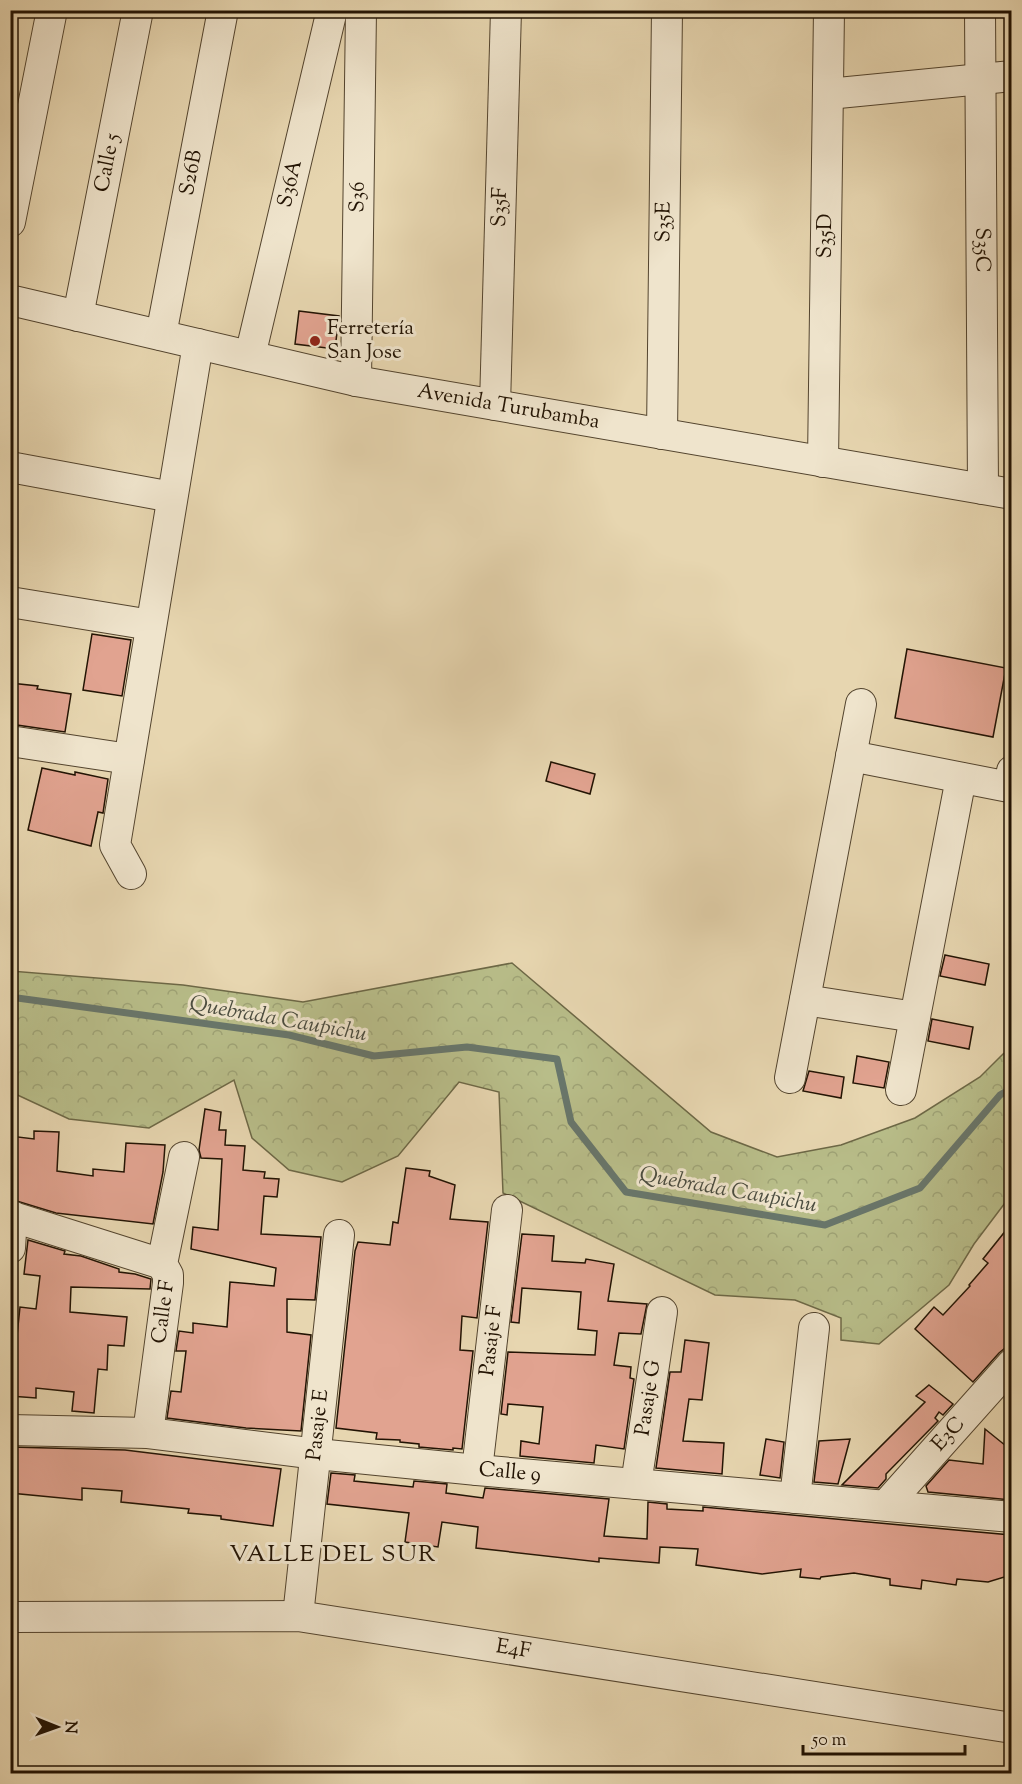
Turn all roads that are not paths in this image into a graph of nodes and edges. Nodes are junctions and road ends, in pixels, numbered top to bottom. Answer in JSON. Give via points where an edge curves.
{"nodes":[{"id":1,"x":52,"y":10,"type":"edge"},
{"id":2,"x":138,"y":10,"type":"edge"},
{"id":3,"x":223,"y":10,"type":"edge"},
{"id":4,"x":332,"y":10,"type":"edge"},
{"id":5,"x":361,"y":10,"type":"edge"},
{"id":6,"x":506,"y":10,"type":"edge"},
{"id":7,"x":667,"y":10,"type":"edge"},
{"id":8,"x":829,"y":10,"type":"edge"},
{"id":9,"x":980,"y":10,"type":"edge"},
{"id":10,"x":1011,"y":76,"type":"edge"},
{"id":11,"x":980,"y":79,"type":"junction"},
{"id":12,"x":828,"y":94,"type":"junction"},
{"id":13,"x":10,"y":222,"type":"edge"},
{"id":14,"x":10,"y":300,"type":"edge"},
{"id":15,"x":78,"y":316,"type":"junction"},
{"id":16,"x":161,"y":335,"type":"junction"},
{"id":17,"x":198,"y":344,"type":"junction"},
{"id":18,"x":250,"y":356,"type":"junction"},
{"id":19,"x":356,"y":381,"type":"junction"},
{"id":20,"x":495,"y":405,"type":"junction"},
{"id":21,"x":662,"y":434,"type":"junction"},
{"id":22,"x":823,"y":462,"type":"junction"},
{"id":23,"x":10,"y":467,"type":"edge"},
{"id":24,"x":983,"y":489,"type":"junction"},
{"id":25,"x":1011,"y":494,"type":"edge"},
{"id":26,"x":172,"y":497,"type":"junction"},
{"id":27,"x":10,"y":602,"type":"edge"},
{"id":28,"x":151,"y":625,"type":"junction"},
{"id":29,"x":861,"y":704,"type":"dead end"},
{"id":30,"x":10,"y":741,"type":"edge"},
{"id":31,"x":851,"y":756,"type":"junction"},
{"id":32,"x":129,"y":759,"type":"junction"},
{"id":33,"x":1011,"y":771,"type":"edge"},
{"id":34,"x":961,"y":778,"type":"junction"},
{"id":35,"x":131,"y":874,"type":"dead end"},
{"id":36,"x":805,"y":1000,"type":"junction"},
{"id":37,"x":915,"y":1017,"type":"junction"},
{"id":38,"x":790,"y":1078,"type":"dead end"},
{"id":39,"x":901,"y":1090,"type":"dead end"},
{"id":40,"x":184,"y":1157,"type":"dead end"},
{"id":41,"x":507,"y":1210,"type":"dead end"},
{"id":42,"x":11,"y":1216,"type":"edge"},
{"id":43,"x":339,"y":1235,"type":"dead end"},
{"id":44,"x":10,"y":1248,"type":"edge"},
{"id":45,"x":162,"y":1264,"type":"junction"},
{"id":46,"x":662,"y":1312,"type":"dead end"},
{"id":47,"x":814,"y":1328,"type":"dead end"},
{"id":48,"x":1011,"y":1364,"type":"edge"},
{"id":49,"x":10,"y":1430,"type":"edge"},
{"id":50,"x":147,"y":1433,"type":"junction"},
{"id":51,"x":317,"y":1454,"type":"junction"},
{"id":52,"x":477,"y":1470,"type":"junction"},
{"id":53,"x":636,"y":1484,"type":"junction"},
{"id":54,"x":795,"y":1498,"type":"junction"},
{"id":55,"x":887,"y":1504,"type":"junction"},
{"id":56,"x":1011,"y":1517,"type":"edge"},
{"id":57,"x":298,"y":1616,"type":"junction"},
{"id":58,"x":10,"y":1617,"type":"edge"},
{"id":59,"x":1011,"y":1728,"type":"edge"}],
"edges":[{"from":1,"to":13,"type":"street"},
{"from":2,"to":15,"type":"street","name":"Calle 5"},
{"from":3,"to":16,"type":"street","name":"S26B"},
{"from":4,"to":18,"type":"street","name":"S36A"},
{"from":5,"to":19,"type":"street","name":"S36"},
{"from":6,"to":20,"type":"street","name":"S35F"},
{"from":7,"to":21,"type":"street","name":"S35E"},
{"from":8,"to":12,"type":"street","name":"S35D"},
{"from":9,"to":11,"type":"street","name":"S35C"},
{"from":10,"to":11,"type":"street"},
{"from":11,"to":12,"type":"street"},
{"from":11,"to":24,"type":"street","name":"S35C"},
{"from":12,"to":22,"type":"street","name":"S35D"},
{"from":14,"to":15,"type":"street","name":"Avenida Turubamba"},
{"from":15,"to":16,"type":"street","name":"Avenida Turubamba"},
{"from":16,"to":17,"type":"street","name":"Avenida Turubamba"},
{"from":17,"to":18,"type":"street","name":"Avenida Turubamba"},
{"from":17,"to":26,"type":"street"},
{"from":18,"to":19,"type":"street","name":"Avenida Turubamba"},
{"from":19,"to":20,"type":"street","name":"Avenida Turubamba"},
{"from":20,"to":21,"type":"street","name":"Avenida Turubamba"},
{"from":21,"to":22,"type":"street","name":"Avenida Turubamba"},
{"from":22,"to":24,"type":"street","name":"Avenida Turubamba"},
{"from":23,"to":26,"type":"street"},
{"from":24,"to":25,"type":"street","name":"Avenida Turubamba"},
{"from":26,"to":28,"type":"street"},
{"from":27,"to":28,"type":"street"},
{"from":28,"to":32,"type":"street"},
{"from":29,"to":31,"type":"street"},
{"from":30,"to":32,"type":"street"},
{"from":31,"to":34,"type":"street"},
{"from":31,"to":36,"type":"street"},
{"from":32,"to":35,"type":"street","via":[[115,845]]},
{"from":33,"to":34,"type":"street","via":[[1009,787]]},
{"from":34,"to":37,"type":"street"},
{"from":36,"to":37,"type":"street"},
{"from":36,"to":38,"type":"street"},
{"from":37,"to":39,"type":"street"},
{"from":40,"to":45,"type":"street","name":"Calle F"},
{"from":41,"to":52,"type":"street","name":"Pasaje F"},
{"from":42,"to":44,"type":"street"},
{"from":42,"to":45,"type":"street"},
{"from":43,"to":51,"type":"street","name":"Pasaje E"},
{"from":45,"to":50,"type":"street","name":"Calle F","via":[[168,1283]]},
{"from":46,"to":53,"type":"street","name":"Pasaje G"},
{"from":47,"to":54,"type":"street"},
{"from":48,"to":55,"type":"street","name":"E3C"},
{"from":49,"to":50,"type":"street","name":"Calle 9"},
{"from":50,"to":51,"type":"street","name":"Calle 9"},
{"from":51,"to":52,"type":"street","name":"Calle 9"},
{"from":51,"to":57,"type":"street","name":"Pasaje E"},
{"from":52,"to":53,"type":"street","name":"Calle 9"},
{"from":53,"to":54,"type":"street","name":"Calle 9"},
{"from":54,"to":55,"type":"street","name":"Calle 9"},
{"from":55,"to":56,"type":"street","name":"Calle 9"},
{"from":57,"to":58,"type":"street","name":"E4F"},
{"from":57,"to":59,"type":"street","name":"E4F"}]}
